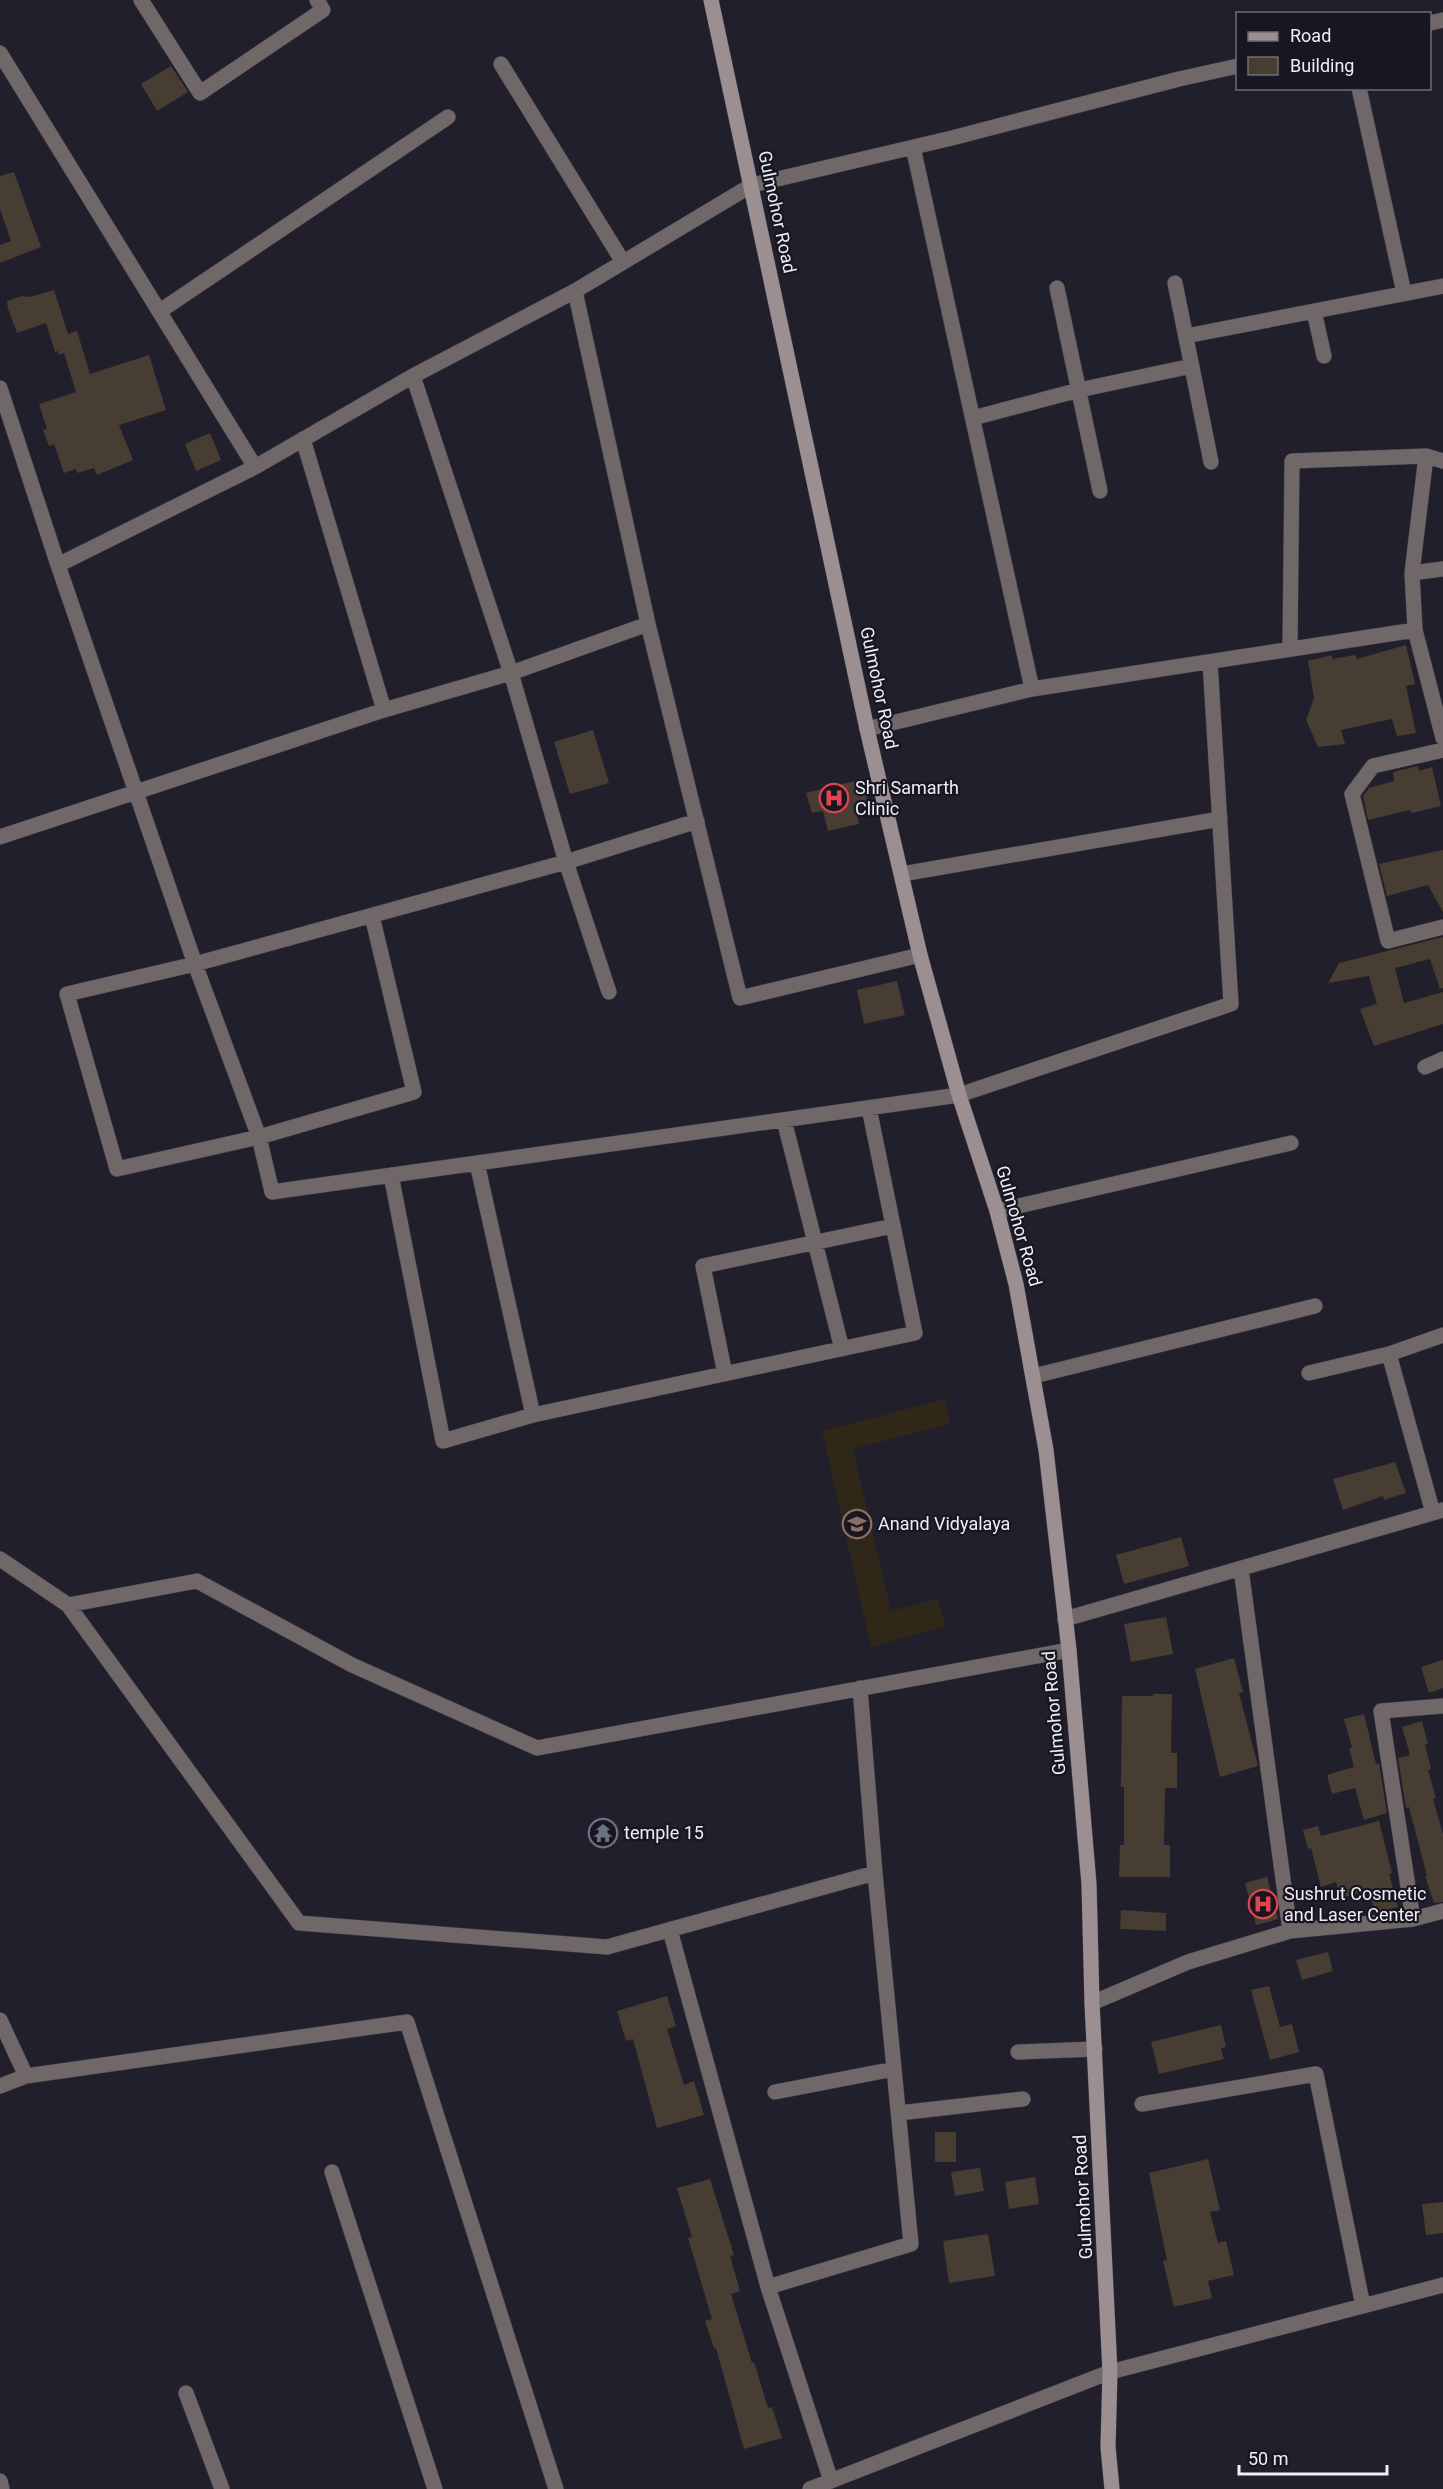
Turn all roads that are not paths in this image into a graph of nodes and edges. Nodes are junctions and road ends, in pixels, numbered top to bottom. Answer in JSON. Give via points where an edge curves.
{"nodes":[{"id":1,"x":141,"y":0,"type":"edge"},
{"id":2,"x":317,"y":0,"type":"edge"},
{"id":3,"x":711,"y":0,"type":"edge"},
{"id":4,"x":0,"y":53,"type":"edge"},
{"id":5,"x":501,"y":64,"type":"dead end"},
{"id":6,"x":1236,"y":66,"type":"edge"},
{"id":7,"x":1359,"y":90,"type":"edge"},
{"id":8,"x":448,"y":117,"type":"dead end"},
{"id":9,"x":913,"y":147,"type":"junction"},
{"id":10,"x":752,"y":185,"type":"junction"},
{"id":11,"x":623,"y":262,"type":"junction"},
{"id":12,"x":1175,"y":283,"type":"dead end"},
{"id":13,"x":1443,"y":286,"type":"edge"},
{"id":14,"x":1057,"y":288,"type":"dead end"},
{"id":15,"x":574,"y":291,"type":"junction"},
{"id":16,"x":1404,"y":293,"type":"junction"},
{"id":17,"x":160,"y":311,"type":"junction"},
{"id":18,"x":1314,"y":311,"type":"junction"},
{"id":19,"x":1186,"y":336,"type":"junction"},
{"id":20,"x":1324,"y":356,"type":"dead end"},
{"id":21,"x":1192,"y":366,"type":"junction"},
{"id":22,"x":413,"y":376,"type":"junction"},
{"id":23,"x":0,"y":388,"type":"edge"},
{"id":24,"x":1079,"y":390,"type":"junction"},
{"id":25,"x":973,"y":418,"type":"junction"},
{"id":26,"x":303,"y":439,"type":"junction"},
{"id":27,"x":1426,"y":456,"type":"junction"},
{"id":28,"x":1443,"y":461,"type":"edge"},
{"id":29,"x":1211,"y":462,"type":"dead end"},
{"id":30,"x":255,"y":466,"type":"junction"},
{"id":31,"x":1101,"y":491,"type":"dead end"},
{"id":32,"x":58,"y":565,"type":"junction"},
{"id":33,"x":1443,"y":569,"type":"edge"},
{"id":34,"x":1412,"y":573,"type":"junction"},
{"id":35,"x":648,"y":624,"type":"junction"},
{"id":36,"x":1415,"y":630,"type":"junction"},
{"id":37,"x":1290,"y":649,"type":"junction"},
{"id":38,"x":1210,"y":662,"type":"junction"},
{"id":39,"x":511,"y":673,"type":"junction"},
{"id":40,"x":1436,"y":684,"type":"edge"},
{"id":41,"x":1032,"y":689,"type":"junction"},
{"id":42,"x":384,"y":710,"type":"junction"},
{"id":43,"x":867,"y":729,"type":"junction"},
{"id":44,"x":1443,"y":738,"type":"edge"},
{"id":45,"x":1443,"y":750,"type":"edge"},
{"id":46,"x":138,"y":793,"type":"junction"},
{"id":47,"x":1220,"y":819,"type":"junction"},
{"id":48,"x":697,"y":821,"type":"junction"},
{"id":49,"x":0,"y":837,"type":"edge"},
{"id":50,"x":566,"y":862,"type":"junction"},
{"id":51,"x":902,"y":874,"type":"junction"},
{"id":52,"x":372,"y":916,"type":"junction"},
{"id":53,"x":1443,"y":927,"type":"edge"},
{"id":54,"x":920,"y":955,"type":"junction"},
{"id":55,"x":195,"y":964,"type":"junction"},
{"id":56,"x":609,"y":992,"type":"dead end"},
{"id":57,"x":1443,"y":1059,"type":"edge"},
{"id":58,"x":1425,"y":1067,"type":"dead end"},
{"id":59,"x":959,"y":1095,"type":"junction"},
{"id":60,"x":869,"y":1108,"type":"junction"},
{"id":61,"x":784,"y":1120,"type":"junction"},
{"id":62,"x":259,"y":1137,"type":"junction"},
{"id":63,"x":1291,"y":1143,"type":"dead end"},
{"id":64,"x":477,"y":1163,"type":"junction"},
{"id":65,"x":391,"y":1175,"type":"junction"},
{"id":66,"x":997,"y":1211,"type":"junction"},
{"id":67,"x":893,"y":1226,"type":"junction"},
{"id":68,"x":815,"y":1243,"type":"junction"},
{"id":69,"x":1315,"y":1305,"type":"dead end"},
{"id":70,"x":1443,"y":1335,"type":"edge"},
{"id":71,"x":842,"y":1349,"type":"junction"},
{"id":72,"x":1389,"y":1354,"type":"junction"},
{"id":73,"x":1309,"y":1373,"type":"dead end"},
{"id":74,"x":725,"y":1374,"type":"junction"},
{"id":75,"x":1034,"y":1376,"type":"junction"},
{"id":76,"x":533,"y":1415,"type":"junction"},
{"id":77,"x":1438,"y":1512,"type":"edge"},
{"id":78,"x":0,"y":1559,"type":"edge"},
{"id":79,"x":1241,"y":1569,"type":"junction"},
{"id":80,"x":68,"y":1605,"type":"junction"},
{"id":81,"x":1065,"y":1619,"type":"junction"},
{"id":82,"x":1069,"y":1650,"type":"junction"},
{"id":83,"x":860,"y":1688,"type":"junction"},
{"id":84,"x":1443,"y":1706,"type":"edge"},
{"id":85,"x":875,"y":1873,"type":"junction"},
{"id":86,"x":1443,"y":1911,"type":"edge"},
{"id":87,"x":1413,"y":1919,"type":"junction"},
{"id":88,"x":670,"y":1930,"type":"junction"},
{"id":89,"x":1290,"y":1931,"type":"junction"},
{"id":90,"x":1092,"y":2003,"type":"junction"},
{"id":91,"x":0,"y":2020,"type":"edge"},
{"id":92,"x":1095,"y":2049,"type":"junction"},
{"id":93,"x":1018,"y":2052,"type":"dead end"},
{"id":94,"x":894,"y":2069,"type":"junction"},
{"id":95,"x":27,"y":2076,"type":"junction"},
{"id":96,"x":0,"y":2086,"type":"edge"},
{"id":97,"x":775,"y":2092,"type":"dead end"},
{"id":98,"x":1023,"y":2099,"type":"dead end"},
{"id":99,"x":1142,"y":2104,"type":"dead end"},
{"id":100,"x":899,"y":2113,"type":"junction"},
{"id":101,"x":332,"y":2172,"type":"dead end"},
{"id":102,"x":1443,"y":2285,"type":"edge"},
{"id":103,"x":768,"y":2287,"type":"junction"},
{"id":104,"x":1363,"y":2306,"type":"junction"},
{"id":105,"x":1110,"y":2372,"type":"junction"},
{"id":106,"x":186,"y":2393,"type":"dead end"},
{"id":107,"x":0,"y":2481,"type":"edge"},
{"id":108,"x":831,"y":2481,"type":"junction"},
{"id":109,"x":2,"y":2489,"type":"edge"},
{"id":110,"x":222,"y":2489,"type":"edge"},
{"id":111,"x":435,"y":2489,"type":"edge"},
{"id":112,"x":556,"y":2489,"type":"edge"},
{"id":113,"x":810,"y":2489,"type":"edge"},
{"id":114,"x":1112,"y":2489,"type":"edge"}],
"edges":[{"from":1,"to":2,"type":"street","via":[[200,93],[323,10]]},
{"from":3,"to":10,"type":"street","name":"Gulmohor Road"},
{"from":4,"to":17,"type":"street"},
{"from":5,"to":11,"type":"street"},
{"from":6,"to":9,"type":"street"},
{"from":7,"to":16,"type":"street"},
{"from":8,"to":17,"type":"street"},
{"from":9,"to":10,"type":"street"},
{"from":9,"to":25,"type":"street"},
{"from":10,"to":11,"type":"street"},
{"from":10,"to":43,"type":"street","name":"Gulmohor Road"},
{"from":11,"to":15,"type":"street"},
{"from":12,"to":19,"type":"street"},
{"from":13,"to":16,"type":"street"},
{"from":14,"to":24,"type":"street"},
{"from":15,"to":22,"type":"street"},
{"from":15,"to":35,"type":"street"},
{"from":16,"to":18,"type":"street"},
{"from":17,"to":30,"type":"street"},
{"from":18,"to":19,"type":"street"},
{"from":18,"to":20,"type":"street"},
{"from":19,"to":21,"type":"street"},
{"from":21,"to":24,"type":"street"},
{"from":21,"to":29,"type":"street"},
{"from":22,"to":26,"type":"street"},
{"from":22,"to":39,"type":"street"},
{"from":23,"to":32,"type":"street"},
{"from":24,"to":25,"type":"street"},
{"from":24,"to":31,"type":"street"},
{"from":25,"to":41,"type":"street"},
{"from":26,"to":30,"type":"street"},
{"from":26,"to":42,"type":"street"},
{"from":27,"to":28,"type":"street"},
{"from":27,"to":34,"type":"street"},
{"from":27,"to":37,"type":"street","via":[[1292,461]]},
{"from":30,"to":32,"type":"street"},
{"from":32,"to":46,"type":"street"},
{"from":33,"to":34,"type":"street"},
{"from":34,"to":36,"type":"street"},
{"from":35,"to":39,"type":"street"},
{"from":35,"to":48,"type":"street"},
{"from":36,"to":37,"type":"street"},
{"from":36,"to":40,"type":"street"},
{"from":37,"to":38,"type":"street"},
{"from":38,"to":41,"type":"street"},
{"from":38,"to":47,"type":"street"},
{"from":39,"to":42,"type":"street"},
{"from":39,"to":50,"type":"street"},
{"from":40,"to":44,"type":"street"},
{"from":41,"to":43,"type":"street"},
{"from":42,"to":46,"type":"street"},
{"from":43,"to":51,"type":"street","name":"Gulmohor Road"},
{"from":45,"to":53,"type":"street","via":[[1373,766],[1352,794],[1388,941]]},
{"from":46,"to":49,"type":"street"},
{"from":46,"to":55,"type":"street"},
{"from":47,"to":51,"type":"street"},
{"from":47,"to":59,"type":"street","via":[[1231,1004]]},
{"from":48,"to":50,"type":"street"},
{"from":48,"to":54,"type":"street","via":[[740,998]]},
{"from":50,"to":52,"type":"street"},
{"from":50,"to":56,"type":"street"},
{"from":51,"to":54,"type":"street","name":"Gulmohor Road"},
{"from":52,"to":55,"type":"street"},
{"from":52,"to":62,"type":"street","via":[[414,1092]]},
{"from":54,"to":59,"type":"street","name":"Gulmohor Road"},
{"from":55,"to":62,"type":"street"},
{"from":55,"to":62,"type":"street","via":[[67,994],[117,1169]]},
{"from":57,"to":58,"type":"street"},
{"from":59,"to":60,"type":"street"},
{"from":59,"to":66,"type":"street","name":"Gulmohor Road"},
{"from":60,"to":61,"type":"street"},
{"from":60,"to":67,"type":"street"},
{"from":61,"to":64,"type":"street"},
{"from":61,"to":68,"type":"street"},
{"from":62,"to":65,"type":"street","via":[[272,1192]]},
{"from":63,"to":66,"type":"street"},
{"from":64,"to":65,"type":"street"},
{"from":64,"to":76,"type":"street"},
{"from":65,"to":76,"type":"street","via":[[443,1441]]},
{"from":66,"to":75,"type":"street","name":"Gulmohor Road"},
{"from":67,"to":68,"type":"street"},
{"from":67,"to":71,"type":"street","via":[[915,1333]]},
{"from":68,"to":71,"type":"street"},
{"from":68,"to":74,"type":"street","via":[[703,1266]]},
{"from":69,"to":75,"type":"street"},
{"from":70,"to":72,"type":"street"},
{"from":71,"to":74,"type":"street"},
{"from":72,"to":73,"type":"street"},
{"from":72,"to":77,"type":"street"},
{"from":74,"to":76,"type":"street"},
{"from":75,"to":81,"type":"street","name":"Gulmohor Road"},
{"from":77,"to":79,"type":"street"},
{"from":78,"to":80,"type":"street"},
{"from":79,"to":81,"type":"street"},
{"from":79,"to":89,"type":"street"},
{"from":80,"to":83,"type":"street","via":[[197,1581],[352,1665],[537,1748]]},
{"from":80,"to":88,"type":"street","via":[[299,1923],[607,1947]]},
{"from":81,"to":82,"type":"street","name":"Gulmohor Road"},
{"from":82,"to":83,"type":"street"},
{"from":82,"to":90,"type":"street","name":"Gulmohor Road","via":[[1089,1884]]},
{"from":83,"to":85,"type":"street"},
{"from":84,"to":87,"type":"street","via":[[1382,1711]]},
{"from":85,"to":88,"type":"street"},
{"from":85,"to":94,"type":"street"},
{"from":86,"to":87,"type":"street"},
{"from":87,"to":89,"type":"street"},
{"from":88,"to":103,"type":"street"},
{"from":89,"to":90,"type":"street","via":[[1188,1962]]},
{"from":90,"to":92,"type":"street","name":"Gulmohor Road"},
{"from":91,"to":95,"type":"street"},
{"from":92,"to":93,"type":"street"},
{"from":92,"to":105,"type":"street","name":"Gulmohor Road"},
{"from":94,"to":97,"type":"street"},
{"from":94,"to":100,"type":"street"},
{"from":95,"to":96,"type":"street"},
{"from":95,"to":112,"type":"street","via":[[407,2022]]},
{"from":98,"to":100,"type":"street"},
{"from":99,"to":104,"type":"street","via":[[1316,2074]]},
{"from":100,"to":103,"type":"street","via":[[911,2244]]},
{"from":101,"to":111,"type":"street"},
{"from":102,"to":104,"type":"street"},
{"from":103,"to":108,"type":"street"},
{"from":104,"to":105,"type":"street"},
{"from":105,"to":108,"type":"street"},
{"from":105,"to":114,"type":"street","name":"Gulmohor Road","via":[[1108,2447]]},
{"from":106,"to":110,"type":"street"},
{"from":107,"to":109,"type":"street"},
{"from":108,"to":113,"type":"street"}]}
